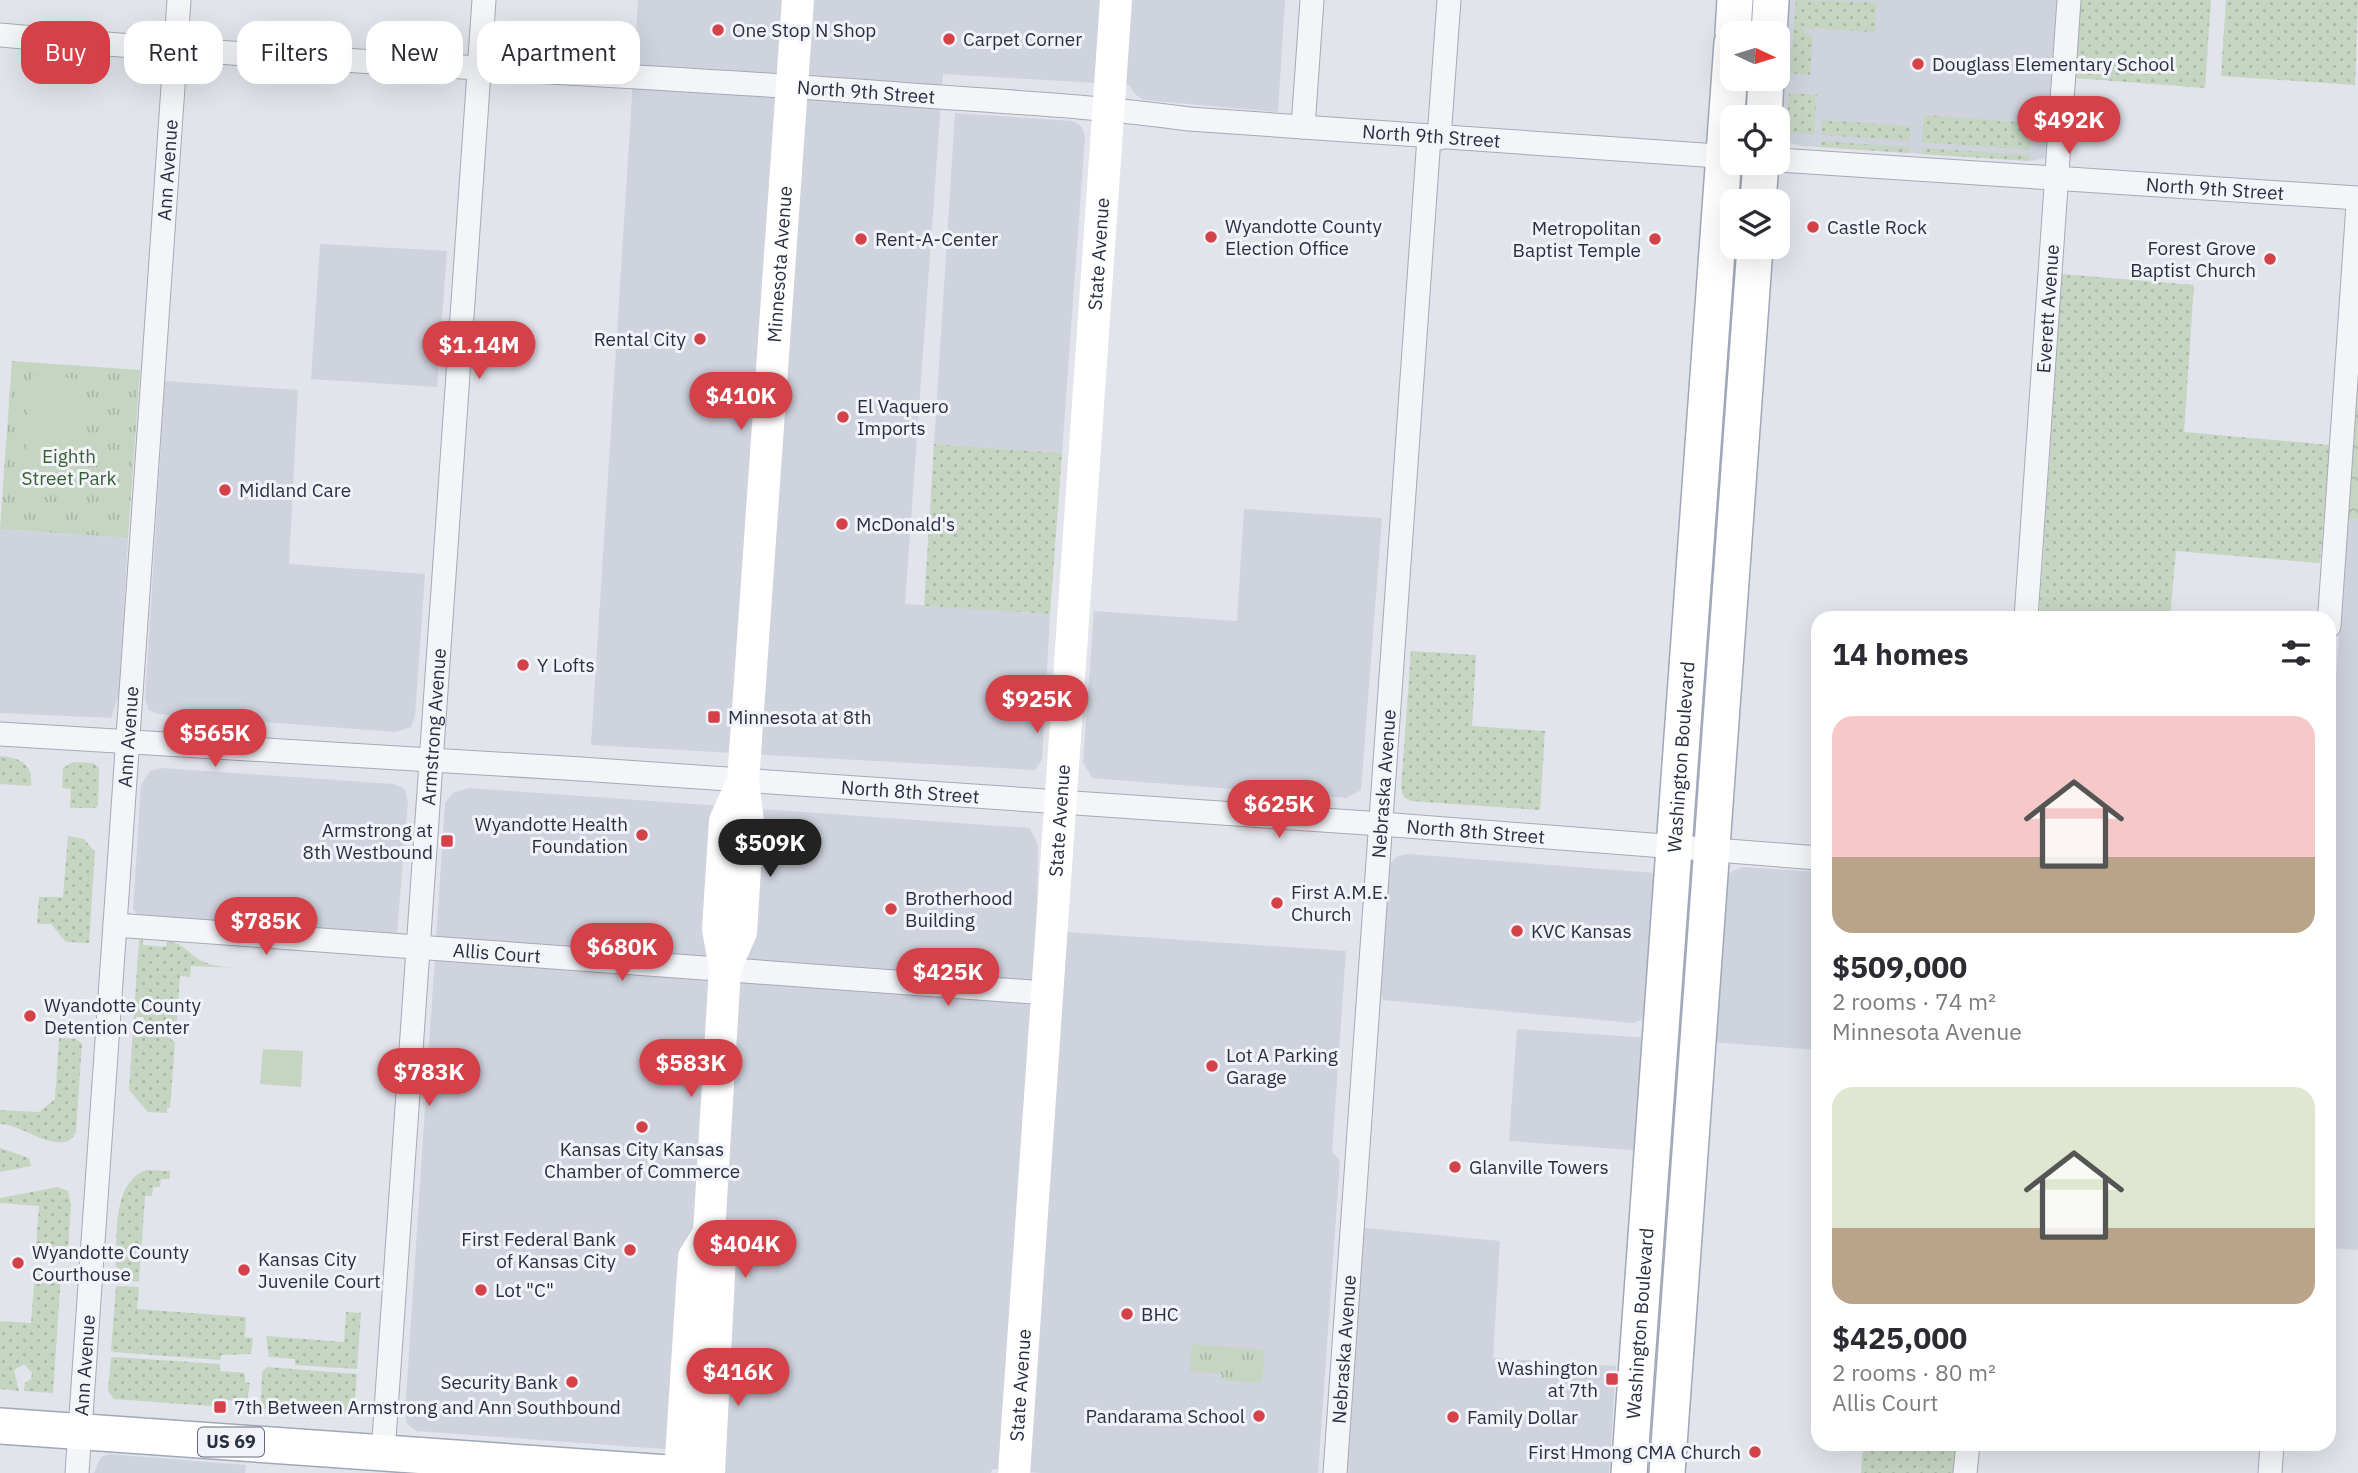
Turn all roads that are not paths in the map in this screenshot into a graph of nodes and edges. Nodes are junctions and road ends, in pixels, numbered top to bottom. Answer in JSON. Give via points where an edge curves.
{"nodes":[{"id":1,"x":179,"y":0,"type":"edge"},
{"id":2,"x":484,"y":0,"type":"edge"},
{"id":3,"x":798,"y":0,"type":"edge"},
{"id":4,"x":1116,"y":0,"type":"edge"},
{"id":5,"x":1312,"y":0,"type":"edge"},
{"id":6,"x":1449,"y":0,"type":"edge"},
{"id":7,"x":1735,"y":0,"type":"edge"},
{"id":8,"x":1771,"y":0,"type":"edge"},
{"id":9,"x":2069,"y":0,"type":"edge"},
{"id":10,"x":177,"y":21,"type":"edge"},
{"id":11,"x":482,"y":21,"type":"edge"},
{"id":12,"x":1734,"y":21,"type":"edge"},
{"id":13,"x":1770,"y":21,"type":"edge"},
{"id":14,"x":0,"y":35,"type":"edge"},
{"id":15,"x":124,"y":46,"type":"edge"},
{"id":16,"x":223,"y":53,"type":"edge"},
{"id":17,"x":477,"y":68,"type":"edge"},
{"id":18,"x":640,"y":77,"type":"edge"},
{"id":19,"x":173,"y":84,"type":"edge"},
{"id":20,"x":478,"y":84,"type":"edge"},
{"id":21,"x":792,"y":86,"type":"junction"},
{"id":22,"x":1108,"y":107,"type":"junction"},
{"id":23,"x":1303,"y":127,"type":"junction"},
{"id":24,"x":1434,"y":137,"type":"junction"},
{"id":25,"x":1720,"y":156,"type":"edge"},
{"id":26,"x":1790,"y":161,"type":"edge"},
{"id":27,"x":1728,"y":175,"type":"edge"},
{"id":28,"x":2057,"y":177,"type":"junction"},
{"id":29,"x":2358,"y":198,"type":"edge"},
{"id":30,"x":2358,"y":205,"type":"edge"},
{"id":31,"x":1754,"y":259,"type":"edge"},
{"id":32,"x":2026,"y":611,"type":"edge"},
{"id":33,"x":2330,"y":611,"type":"edge"},
{"id":34,"x":0,"y":734,"type":"edge"},
{"id":35,"x":128,"y":741,"type":"junction"},
{"id":36,"x":432,"y":761,"type":"junction"},
{"id":37,"x":743,"y":781,"type":"junction"},
{"id":38,"x":1059,"y":804,"type":"junction"},
{"id":39,"x":1381,"y":824,"type":"junction"},
{"id":40,"x":1675,"y":849,"type":"junction"},
{"id":41,"x":1710,"y":852,"type":"junction"},
{"id":42,"x":1811,"y":858,"type":"edge"},
{"id":43,"x":116,"y":925,"type":"junction"},
{"id":44,"x":418,"y":945,"type":"junction"},
{"id":45,"x":726,"y":968,"type":"junction"},
{"id":46,"x":1046,"y":993,"type":"junction"},
{"id":47,"x":709,"y":1233,"type":"junction"},
{"id":48,"x":0,"y":1426,"type":"edge"},
{"id":49,"x":80,"y":1432,"type":"junction"},
{"id":50,"x":1967,"y":1451,"type":"edge"},
{"id":51,"x":2272,"y":1451,"type":"edge"},
{"id":52,"x":383,"y":1453,"type":"junction"},
{"id":53,"x":77,"y":1473,"type":"edge"},
{"id":54,"x":668,"y":1473,"type":"edge"},
{"id":55,"x":680,"y":1473,"type":"edge"},
{"id":56,"x":709,"y":1473,"type":"edge"},
{"id":57,"x":1014,"y":1473,"type":"edge"},
{"id":58,"x":1335,"y":1473,"type":"edge"},
{"id":59,"x":1629,"y":1473,"type":"edge"},
{"id":60,"x":1667,"y":1473,"type":"edge"},
{"id":61,"x":1965,"y":1473,"type":"edge"},
{"id":62,"x":2270,"y":1473,"type":"edge"}],
"edges":[{"from":1,"to":10,"type":"street","name":"Ann Avenue"},
{"from":2,"to":11,"type":"street","name":"Armstrong Avenue"},
{"from":3,"to":21,"type":"main road","name":"Minnesota Avenue"},
{"from":4,"to":22,"type":"main road","name":"State Avenue"},
{"from":5,"to":23,"type":"street"},
{"from":6,"to":24,"type":"street","name":"Nebraska Avenue"},
{"from":7,"to":12,"type":"main road"},
{"from":8,"to":13,"type":"main road"},
{"from":9,"to":28,"type":"street","name":"Everett Avenue"},
{"from":14,"to":15,"type":"street","name":"North 9th Street"},
{"from":16,"to":17,"type":"street","name":"North 9th Street"},
{"from":18,"to":21,"type":"street","name":"North 9th Street"},
{"from":19,"to":35,"type":"street","name":"Ann Avenue"},
{"from":20,"to":36,"type":"street","name":"Armstrong Avenue"},
{"from":21,"to":22,"type":"street","name":"North 9th Street"},
{"from":21,"to":37,"type":"main road","name":"Minnesota Avenue"},
{"from":22,"to":23,"type":"street","name":"North 9th Street","via":[[1189,119]]},
{"from":22,"to":38,"type":"main road","name":"State Avenue"},
{"from":23,"to":24,"type":"street","name":"North 9th Street"},
{"from":24,"to":25,"type":"street","name":"North 9th Street"},
{"from":24,"to":39,"type":"street","name":"Nebraska Avenue"},
{"from":26,"to":28,"type":"street","name":"North 9th Street"},
{"from":27,"to":40,"type":"main road","name":"Washington Boulevard"},
{"from":28,"to":29,"type":"street","name":"North 9th Street"},
{"from":28,"to":32,"type":"street","name":"Everett Avenue"},
{"from":30,"to":33,"type":"street"},
{"from":31,"to":41,"type":"main road","name":"Washington Boulevard"},
{"from":34,"to":35,"type":"street","name":"North 8th Street"},
{"from":35,"to":36,"type":"street","name":"North 8th Street"},
{"from":35,"to":43,"type":"street","name":"Ann Avenue"},
{"from":36,"to":37,"type":"street","name":"North 8th Street"},
{"from":36,"to":44,"type":"street","name":"Armstrong Avenue"},
{"from":37,"to":38,"type":"street","name":"North 8th Street"},
{"from":37,"to":45,"type":"main road","name":"Minnesota Avenue","via":[[748,822],[740,932]]},
{"from":38,"to":39,"type":"street","name":"North 8th Street"},
{"from":38,"to":46,"type":"main road","name":"State Avenue"},
{"from":39,"to":40,"type":"street","name":"North 8th Street"},
{"from":39,"to":58,"type":"street","name":"Nebraska Avenue"},
{"from":40,"to":41,"type":"street","name":"North 8th Street"},
{"from":40,"to":59,"type":"main road","name":"Washington Boulevard"},
{"from":41,"to":42,"type":"street","name":"North 8th Street"},
{"from":41,"to":60,"type":"main road","name":"Washington Boulevard"},
{"from":43,"to":44,"type":"street","name":"Allis Court"},
{"from":43,"to":49,"type":"street","name":"Ann Avenue"},
{"from":44,"to":45,"type":"street","name":"Allis Court"},
{"from":44,"to":52,"type":"street","name":"Armstrong Avenue"},
{"from":45,"to":46,"type":"street","name":"Allis Court"},
{"from":45,"to":47,"type":"main road","name":"Minnesota Avenue"},
{"from":46,"to":57,"type":"main road","name":"State Avenue"},
{"from":47,"to":55,"type":"main road","name":"Minnesota Avenue","via":[[694,1256]]},
{"from":47,"to":56,"type":"main road","name":"Minnesota Avenue","via":[[720,1256]]},
{"from":48,"to":49,"type":"main road","number":"US 69"},
{"from":49,"to":52,"type":"main road","number":"US 69"},
{"from":49,"to":53,"type":"street","name":"Ann Avenue"},
{"from":50,"to":61,"type":"street"},
{"from":51,"to":62,"type":"street"},
{"from":52,"to":54,"type":"main road","number":"US 69"}]}
